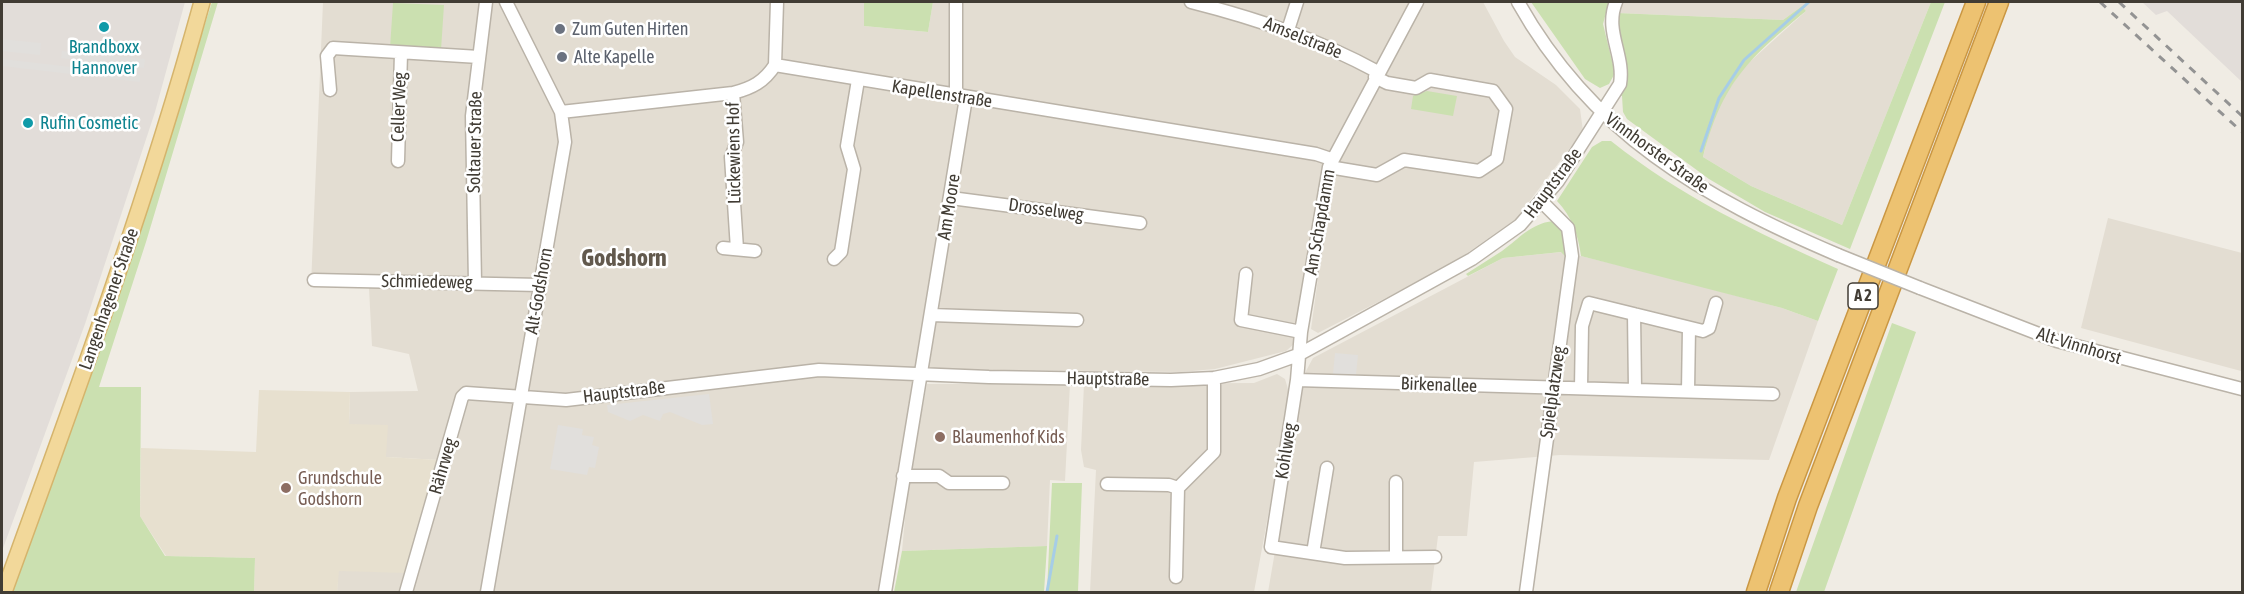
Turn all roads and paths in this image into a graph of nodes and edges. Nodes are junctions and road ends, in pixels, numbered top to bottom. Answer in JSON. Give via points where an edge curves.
{"nodes":[{"id":1,"x":202,"y":2,"type":"edge"},
{"id":2,"x":486,"y":2,"type":"edge"},
{"id":3,"x":506,"y":2,"type":"edge"},
{"id":4,"x":777,"y":2,"type":"edge"},
{"id":5,"x":956,"y":2,"type":"edge"},
{"id":6,"x":1191,"y":2,"type":"edge"},
{"id":7,"x":1297,"y":2,"type":"edge"},
{"id":8,"x":1418,"y":2,"type":"edge"},
{"id":9,"x":1518,"y":2,"type":"edge"},
{"id":10,"x":1616,"y":2,"type":"edge"},
{"id":11,"x":1976,"y":2,"type":"edge"},
{"id":12,"x":1999,"y":2,"type":"edge"},
{"id":13,"x":1288,"y":30,"type":"junction"},
{"id":14,"x":401,"y":53,"type":"junction"},
{"id":15,"x":479,"y":57,"type":"junction"},
{"id":16,"x":775,"y":65,"type":"junction"},
{"id":17,"x":1377,"y":74,"type":"junction"},
{"id":18,"x":858,"y":80,"type":"junction"},
{"id":19,"x":330,"y":90,"type":"dead end"},
{"id":20,"x":733,"y":93,"type":"junction"},
{"id":21,"x":961,"y":97,"type":"junction"},
{"id":22,"x":561,"y":112,"type":"junction"},
{"id":23,"x":1603,"y":114,"type":"junction"},
{"id":24,"x":398,"y":161,"type":"dead end"},
{"id":25,"x":1330,"y":163,"type":"junction"},
{"id":26,"x":951,"y":198,"type":"junction"},
{"id":27,"x":1542,"y":202,"type":"junction"},
{"id":28,"x":1140,"y":223,"type":"dead end"},
{"id":29,"x":723,"y":248,"type":"dead end"},
{"id":30,"x":737,"y":249,"type":"junction"},
{"id":31,"x":755,"y":251,"type":"dead end"},
{"id":32,"x":834,"y":259,"type":"dead end"},
{"id":33,"x":1246,"y":274,"type":"dead end"},
{"id":34,"x":314,"y":280,"type":"dead end"},
{"id":35,"x":475,"y":283,"type":"junction"},
{"id":36,"x":540,"y":285,"type":"junction"},
{"id":37,"x":1920,"y":288,"type":"joint"},
{"id":38,"x":1716,"y":303,"type":"dead end"},
{"id":39,"x":1634,"y":314,"type":"junction"},
{"id":40,"x":931,"y":315,"type":"junction"},
{"id":41,"x":1077,"y":320,"type":"dead end"},
{"id":42,"x":1689,"y":328,"type":"junction"},
{"id":43,"x":1301,"y":332,"type":"junction"},
{"id":44,"x":1298,"y":355,"type":"junction"},
{"id":45,"x":919,"y":375,"type":"junction"},
{"id":46,"x":1214,"y":378,"type":"junction"},
{"id":47,"x":1297,"y":380,"type":"junction"},
{"id":48,"x":1553,"y":388,"type":"junction"},
{"id":49,"x":1581,"y":388,"type":"junction"},
{"id":50,"x":1635,"y":389,"type":"junction"},
{"id":51,"x":2242,"y":389,"type":"edge"},
{"id":52,"x":1688,"y":391,"type":"junction"},
{"id":53,"x":1773,"y":394,"type":"dead end"},
{"id":54,"x":521,"y":396,"type":"junction"},
{"id":55,"x":1327,"y":468,"type":"dead end"},
{"id":56,"x":903,"y":476,"type":"junction"},
{"id":57,"x":1396,"y":482,"type":"dead end"},
{"id":58,"x":1003,"y":483,"type":"dead end"},
{"id":59,"x":1107,"y":484,"type":"dead end"},
{"id":60,"x":1178,"y":488,"type":"junction"},
{"id":61,"x":1313,"y":553,"type":"junction"},
{"id":62,"x":1396,"y":557,"type":"junction"},
{"id":63,"x":1435,"y":557,"type":"dead end"},
{"id":64,"x":1176,"y":577,"type":"dead end"},
{"id":65,"x":4,"y":592,"type":"edge"},
{"id":66,"x":406,"y":592,"type":"edge"},
{"id":67,"x":487,"y":592,"type":"edge"},
{"id":68,"x":885,"y":592,"type":"edge"},
{"id":69,"x":1526,"y":592,"type":"edge"},
{"id":70,"x":1756,"y":592,"type":"edge"},
{"id":71,"x":1779,"y":592,"type":"edge"}],
"edges":[{"from":1,"to":65,"type":"main road","name":"Langenhagener Straße","via":[[149,183]]},
{"from":2,"to":15,"type":"street","name":"Soltauer Straße"},
{"from":3,"to":22,"type":"street","name":"Alt-Godshorn"},
{"from":4,"to":16,"type":"street"},
{"from":5,"to":21,"type":"street","name":"Am Moore"},
{"from":6,"to":13,"type":"street","name":"Amselstraße"},
{"from":7,"to":13,"type":"street"},
{"from":8,"to":17,"type":"street","name":"Am Schapdamm"},
{"from":9,"to":23,"type":"street","name":"Vinnhorster Straße","via":[[1562,68]]},
{"from":10,"to":23,"type":"street","name":"Hauptstraße","via":[[1611,22],[1622,74],[1616,94]]},
{"from":11,"to":70,"type":"highway","number":"A 2","via":[[1787,498]]},
{"from":12,"to":71,"type":"highway","number":"A 2"},
{"from":13,"to":17,"type":"street","name":"Amselstraße","via":[[1332,47]]},
{"from":14,"to":15,"type":"street"},
{"from":14,"to":19,"type":"street","via":[[330,50]]},
{"from":14,"to":24,"type":"street","name":"Celler Weg"},
{"from":15,"to":35,"type":"street","name":"Soltauer Straße","via":[[472,116]]},
{"from":16,"to":18,"type":"street","name":"Kapellenstraße"},
{"from":16,"to":20,"type":"street","via":[[767,78],[750,89]]},
{"from":17,"to":25,"type":"street","name":"Am Schapdamm"},
{"from":17,"to":25,"type":"street","name":"Amselstraße","via":[[1387,83],[1416,88],[1430,80],[1493,91],[1506,109],[1497,159],[1479,171],[1404,160],[1377,175]]},
{"from":18,"to":21,"type":"street","name":"Kapellenstraße"},
{"from":18,"to":32,"type":"street","via":[[848,146],[854,169],[841,252]]},
{"from":20,"to":22,"type":"street"},
{"from":20,"to":30,"type":"street","name":"Lückewiens Hof","via":[[737,142],[731,157]]},
{"from":21,"to":25,"type":"street","name":"Kapellenstraße","via":[[1316,154]]},
{"from":21,"to":26,"type":"street","name":"Am Moore"},
{"from":22,"to":36,"type":"street","name":"Alt-Godshorn","via":[[565,142]]},
{"from":23,"to":27,"type":"street","name":"Hauptstraße"},
{"from":23,"to":37,"type":"street","name":"Vinnhorster Straße","bridge":true,"via":[[1657,158],[1763,222]]},
{"from":25,"to":43,"type":"street","name":"Am Schapdamm"},
{"from":26,"to":28,"type":"street","name":"Drosselweg"},
{"from":26,"to":40,"type":"street","name":"Am Moore"},
{"from":27,"to":44,"type":"street","name":"Hauptstraße","via":[[1488,249]]},
{"from":27,"to":48,"type":"street","name":"Spielplatzweg","via":[[1568,228],[1572,241]]},
{"from":29,"to":30,"type":"street"},
{"from":30,"to":31,"type":"street"},
{"from":33,"to":43,"type":"street","via":[[1241,320]]},
{"from":34,"to":35,"type":"street","name":"Schmiedeweg"},
{"from":35,"to":36,"type":"street","name":"Schmiedeweg"},
{"from":36,"to":54,"type":"street","name":"Alt-Godshorn"},
{"from":37,"to":51,"type":"street","name":"Alt-Vinnhorst","via":[[2056,341]]},
{"from":38,"to":42,"type":"street","via":[[1707,331]]},
{"from":39,"to":42,"type":"street"},
{"from":39,"to":49,"type":"street","via":[[1589,303],[1582,326]]},
{"from":39,"to":50,"type":"street"},
{"from":40,"to":41,"type":"street"},
{"from":40,"to":45,"type":"street","name":"Am Moore"},
{"from":42,"to":52,"type":"street"},
{"from":43,"to":44,"type":"street","name":"Am Schapdamm"},
{"from":44,"to":46,"type":"street","name":"Hauptstraße","via":[[1259,369]]},
{"from":44,"to":47,"type":"street","name":"Kohlweg"},
{"from":45,"to":46,"type":"street","name":"Hauptstraße"},
{"from":45,"to":54,"type":"street","name":"Hauptstraße","via":[[819,370],[566,400]]},
{"from":45,"to":56,"type":"street","name":"Am Moore"},
{"from":46,"to":60,"type":"street","via":[[1214,452]]},
{"from":47,"to":48,"type":"street","name":"Birkenallee"},
{"from":47,"to":61,"type":"street","name":"Kohlweg","via":[[1271,546]]},
{"from":48,"to":49,"type":"street","name":"Birkenallee"},
{"from":48,"to":69,"type":"street","name":"Spielplatzweg"},
{"from":49,"to":50,"type":"street","name":"Birkenallee"},
{"from":50,"to":52,"type":"street","name":"Birkenallee"},
{"from":52,"to":53,"type":"street","name":"Birkenallee"},
{"from":54,"to":66,"type":"street","name":"Rährweg","via":[[466,393],[462,397]]},
{"from":54,"to":67,"type":"street","name":"Alt-Godshorn"},
{"from":55,"to":61,"type":"street"},
{"from":56,"to":58,"type":"street","via":[[939,476],[949,483]]},
{"from":56,"to":68,"type":"street","name":"Am Moore"},
{"from":57,"to":62,"type":"street"},
{"from":59,"to":60,"type":"street"},
{"from":60,"to":64,"type":"street"},
{"from":61,"to":62,"type":"street","via":[[1345,558]]},
{"from":62,"to":63,"type":"street"}]}
